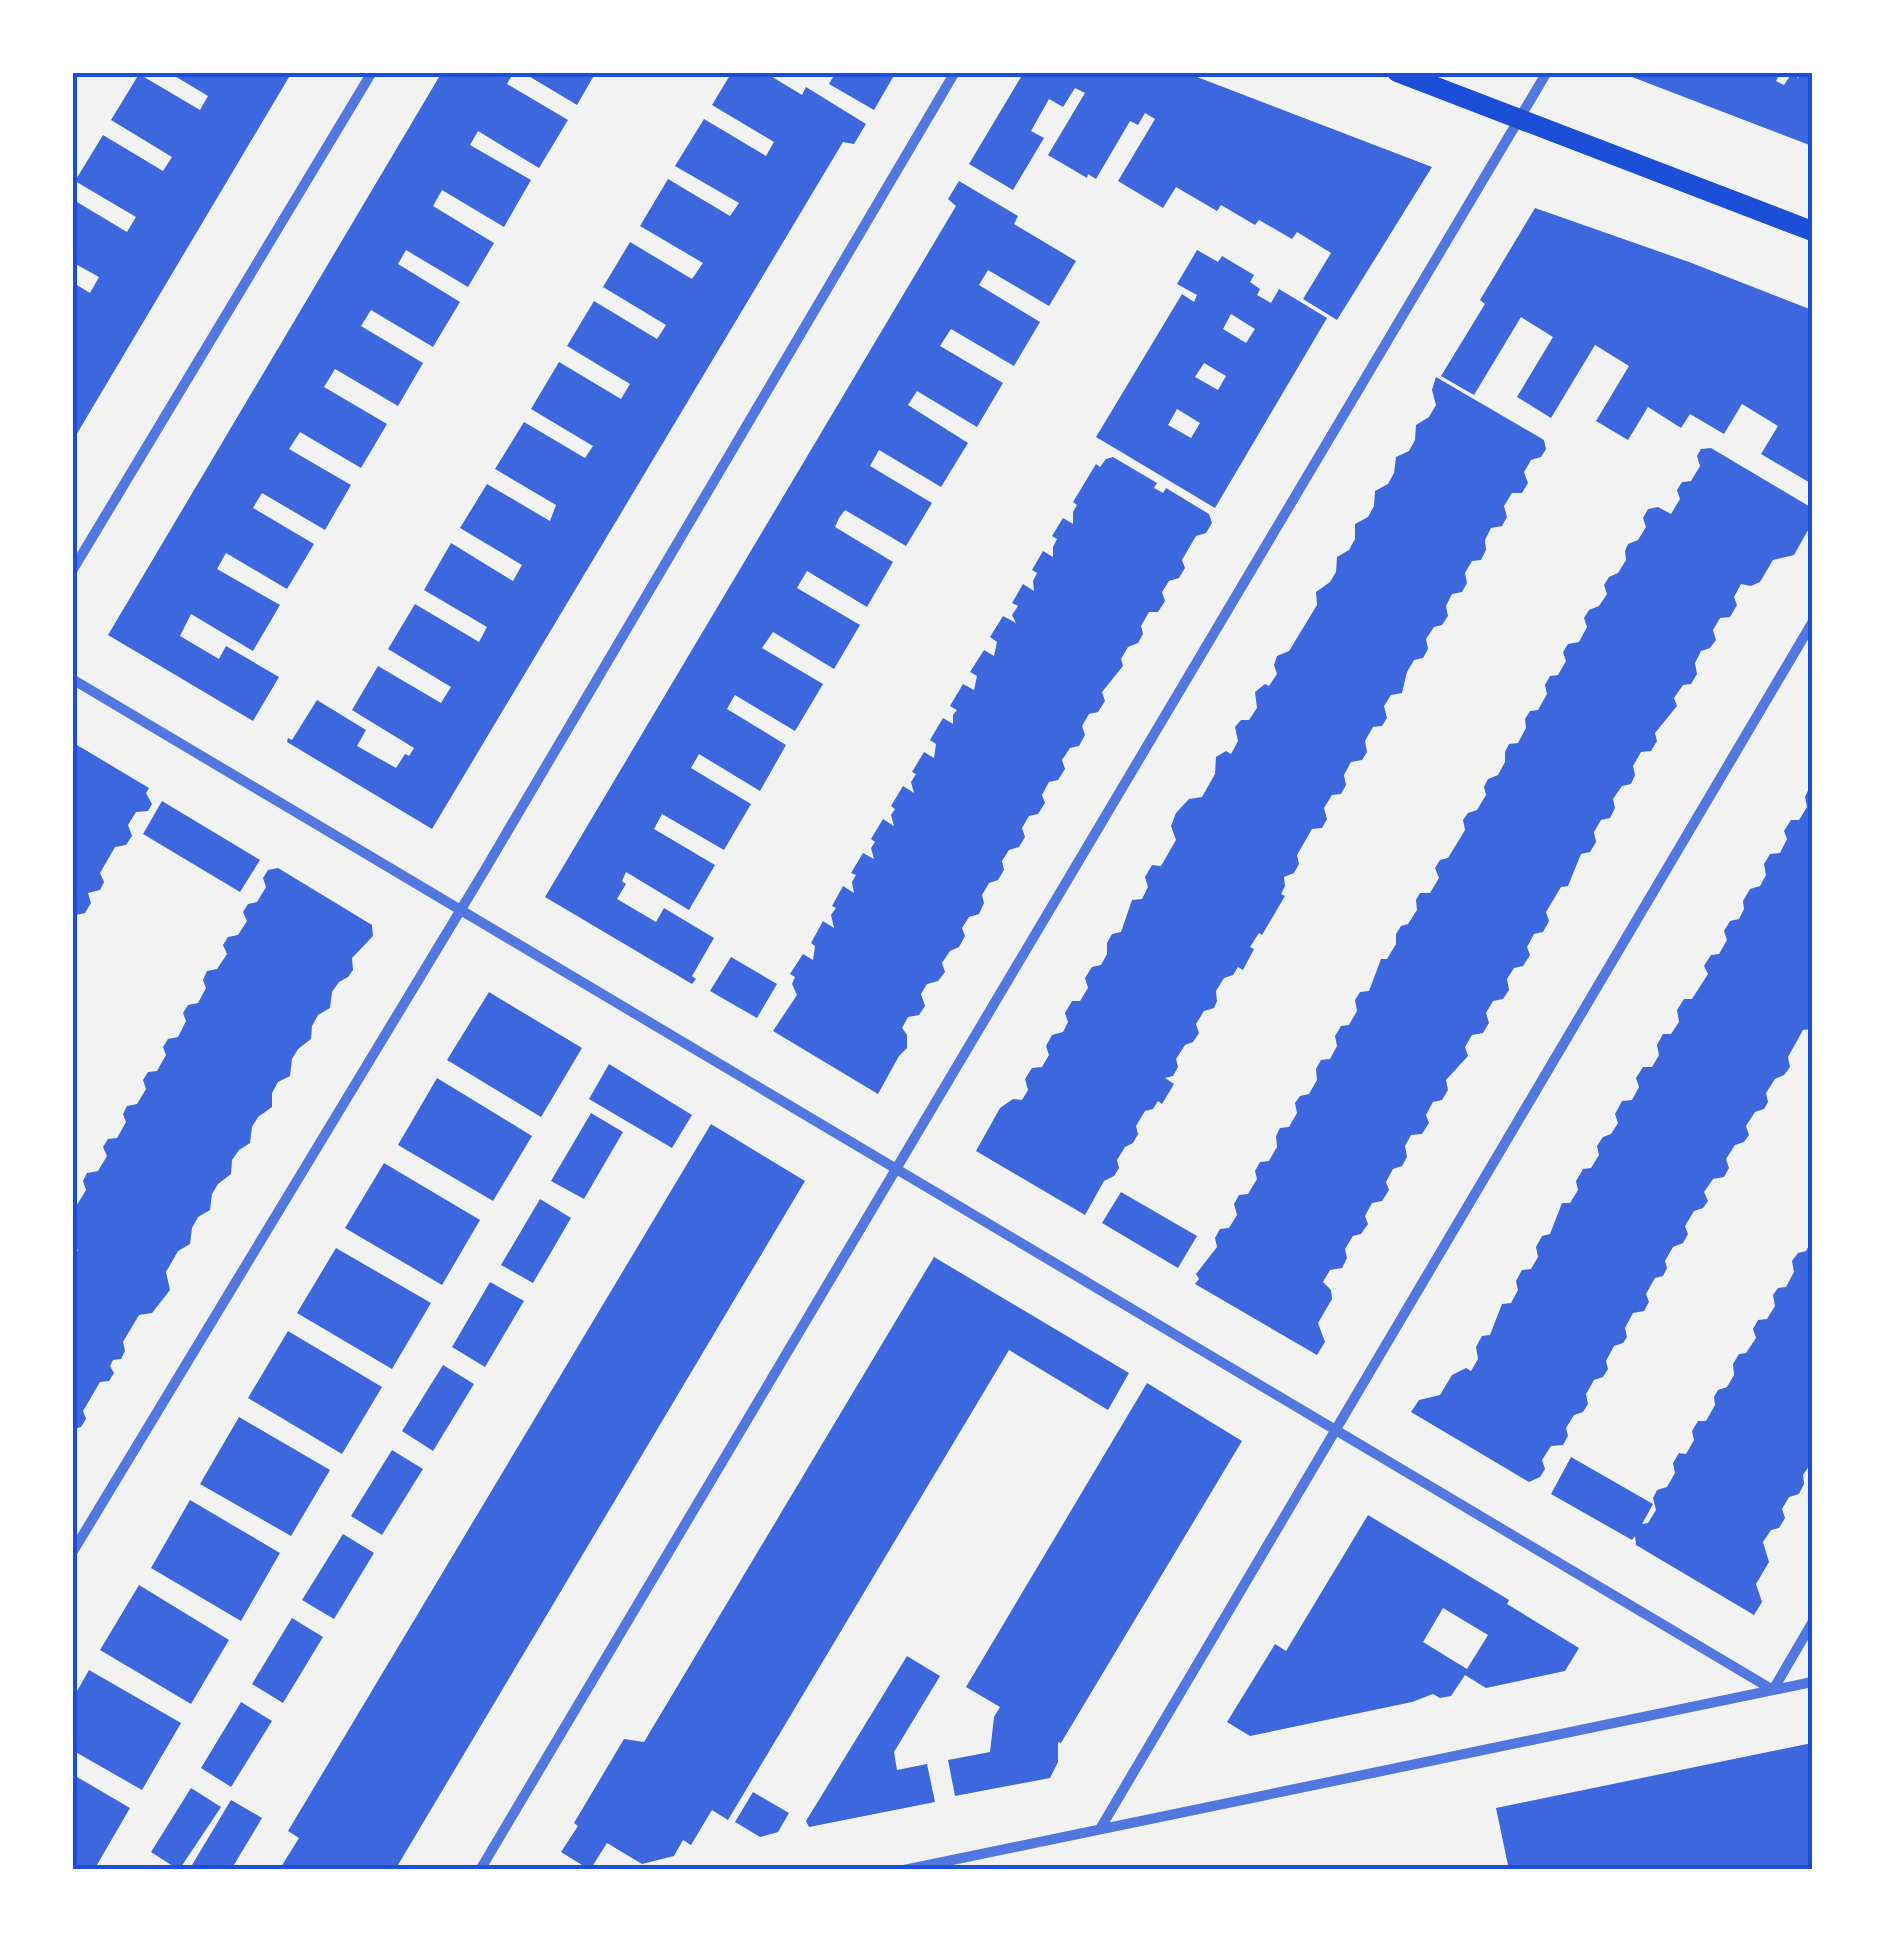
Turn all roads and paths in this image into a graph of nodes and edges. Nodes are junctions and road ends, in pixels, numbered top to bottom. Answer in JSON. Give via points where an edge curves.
{"nodes":[{"id":1,"x":372,"y":72,"type":"edge"},
{"id":2,"x":955,"y":72,"type":"edge"},
{"id":3,"x":1397,"y":72,"type":"edge"},
{"id":4,"x":1547,"y":72,"type":"edge"},
{"id":5,"x":1518,"y":119,"type":"junction"},
{"id":6,"x":1812,"y":231,"type":"edge"},
{"id":7,"x":72,"y":571,"type":"edge"},
{"id":8,"x":1812,"y":623,"type":"edge"},
{"id":9,"x":72,"y":679,"type":"edge"},
{"id":10,"x":460,"y":910,"type":"junction"},
{"id":11,"x":898,"y":1170,"type":"junction"},
{"id":12,"x":1336,"y":1431,"type":"junction"},
{"id":13,"x":72,"y":1553,"type":"edge"},
{"id":14,"x":1812,"y":1623,"type":"edge"},
{"id":15,"x":1812,"y":1682,"type":"edge"},
{"id":16,"x":1773,"y":1690,"type":"junction"},
{"id":17,"x":1100,"y":1829,"type":"junction"},
{"id":18,"x":480,"y":1870,"type":"edge"},
{"id":19,"x":904,"y":1870,"type":"edge"}],
"edges":[{"from":1,"to":7,"type":"street"},
{"from":2,"to":10,"type":"street"},
{"from":3,"to":5,"type":"main road"},
{"from":4,"to":5,"type":"street"},
{"from":5,"to":6,"type":"main road"},
{"from":5,"to":11,"type":"street"},
{"from":8,"to":12,"type":"street"},
{"from":9,"to":10,"type":"street"},
{"from":10,"to":11,"type":"street"},
{"from":10,"to":13,"type":"street"},
{"from":11,"to":12,"type":"street"},
{"from":11,"to":18,"type":"street"},
{"from":12,"to":16,"type":"street"},
{"from":12,"to":17,"type":"street"},
{"from":14,"to":16,"type":"street"},
{"from":15,"to":16,"type":"street"},
{"from":16,"to":17,"type":"street"},
{"from":17,"to":19,"type":"street"}]}
